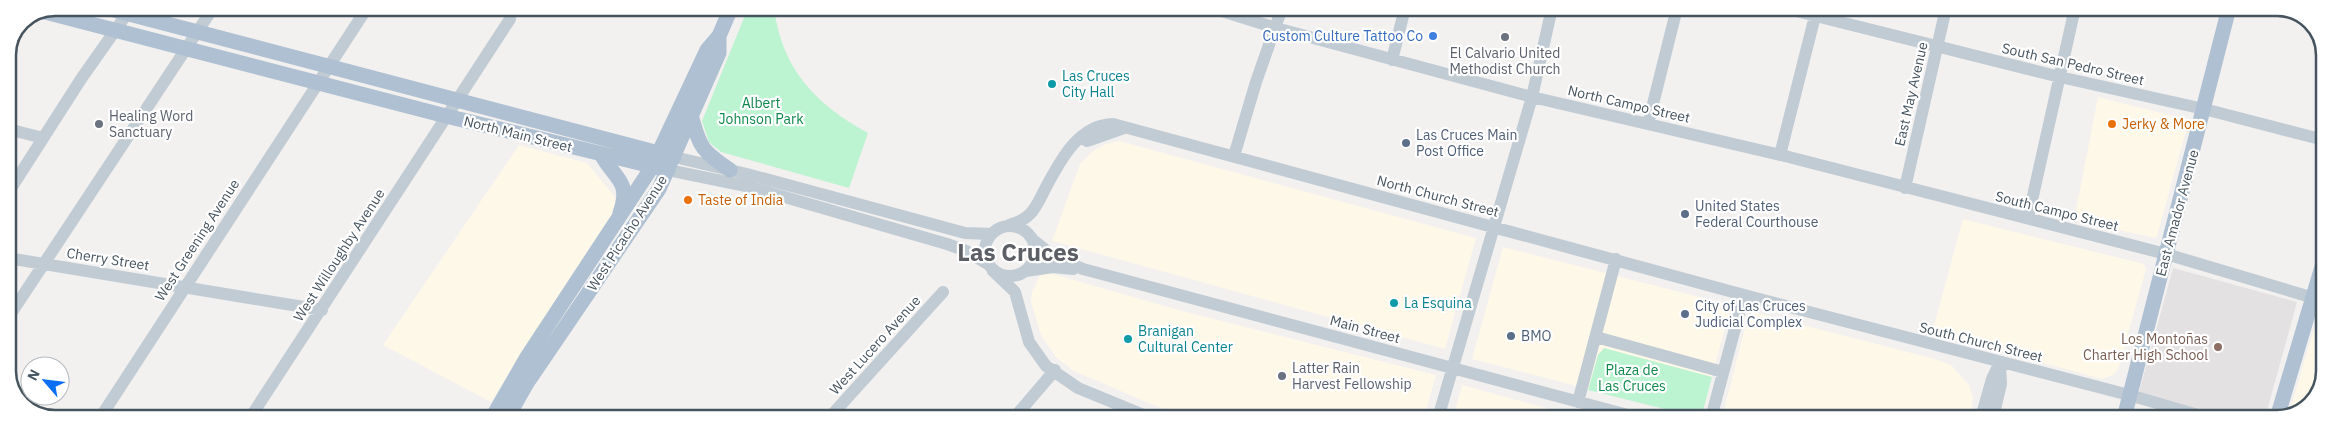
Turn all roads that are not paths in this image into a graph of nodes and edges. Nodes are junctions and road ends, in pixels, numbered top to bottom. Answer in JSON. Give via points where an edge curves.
{"nodes":[{"id":1,"x":60,"y":16,"type":"edge"},
{"id":2,"x":125,"y":16,"type":"edge"},
{"id":3,"x":147,"y":16,"type":"edge"},
{"id":4,"x":209,"y":16,"type":"edge"},
{"id":5,"x":362,"y":16,"type":"edge"},
{"id":6,"x":727,"y":16,"type":"edge"},
{"id":7,"x":1239,"y":17,"type":"edge"},
{"id":8,"x":1279,"y":17,"type":"edge"},
{"id":9,"x":1403,"y":17,"type":"edge"},
{"id":10,"x":1550,"y":17,"type":"edge"},
{"id":11,"x":1675,"y":17,"type":"edge"},
{"id":12,"x":1815,"y":17,"type":"edge"},
{"id":13,"x":1833,"y":17,"type":"edge"},
{"id":14,"x":1944,"y":17,"type":"edge"},
{"id":15,"x":2073,"y":17,"type":"edge"},
{"id":16,"x":2227,"y":17,"type":"edge"},
{"id":17,"x":510,"y":19,"type":"dead end"},
{"id":18,"x":1276,"y":28,"type":"junction"},
{"id":19,"x":114,"y":31,"type":"junction"},
{"id":20,"x":197,"y":33,"type":"junction"},
{"id":21,"x":719,"y":36,"type":"junction"},
{"id":22,"x":1937,"y":46,"type":"junction"},
{"id":23,"x":187,"y":50,"type":"junction"},
{"id":24,"x":1392,"y":60,"type":"junction"},
{"id":25,"x":322,"y":76,"type":"junction"},
{"id":26,"x":2060,"y":77,"type":"junction"},
{"id":27,"x":1532,"y":97,"type":"junction"},
{"id":28,"x":451,"y":108,"type":"junction"},
{"id":29,"x":2204,"y":109,"type":"junction"},
{"id":30,"x":691,"y":115,"type":"junction"},
{"id":31,"x":1648,"y":124,"type":"junction"},
{"id":32,"x":1124,"y":128,"type":"junction"},
{"id":33,"x":16,"y":131,"type":"edge"},
{"id":34,"x":43,"y":138,"type":"junction"},
{"id":35,"x":2316,"y":138,"type":"edge"},
{"id":36,"x":601,"y":154,"type":"junction"},
{"id":37,"x":1780,"y":155,"type":"junction"},
{"id":38,"x":1234,"y":156,"type":"junction"},
{"id":39,"x":655,"y":160,"type":"junction"},
{"id":40,"x":671,"y":164,"type":"junction"},
{"id":41,"x":730,"y":170,"type":"junction"},
{"id":42,"x":16,"y":180,"type":"edge"},
{"id":43,"x":1905,"y":188,"type":"junction"},
{"id":44,"x":2028,"y":218,"type":"junction"},
{"id":45,"x":616,"y":223,"type":"junction"},
{"id":46,"x":1009,"y":225,"type":"junction"},
{"id":47,"x":1494,"y":226,"type":"junction"},
{"id":48,"x":991,"y":234,"type":"junction"},
{"id":49,"x":1032,"y":239,"type":"junction"},
{"id":50,"x":2166,"y":254,"type":"junction"},
{"id":51,"x":16,"y":259,"type":"edge"},
{"id":52,"x":1616,"y":259,"type":"junction"},
{"id":53,"x":43,"y":264,"type":"junction"},
{"id":54,"x":991,"y":267,"type":"junction"},
{"id":55,"x":1083,"y":269,"type":"junction"},
{"id":56,"x":1024,"y":272,"type":"junction"},
{"id":57,"x":184,"y":286,"type":"junction"},
{"id":58,"x":943,"y":292,"type":"dead end"},
{"id":59,"x":1744,"y":295,"type":"junction"},
{"id":60,"x":2315,"y":298,"type":"edge"},
{"id":61,"x":16,"y":306,"type":"edge"},
{"id":62,"x":322,"y":310,"type":"junction"},
{"id":63,"x":2315,"y":310,"type":"edge"},
{"id":64,"x":1596,"y":337,"type":"junction"},
{"id":65,"x":2000,"y":362,"type":"junction"},
{"id":66,"x":1452,"y":368,"type":"junction"},
{"id":67,"x":1055,"y":370,"type":"junction"},
{"id":68,"x":1724,"y":372,"type":"junction"},
{"id":69,"x":2129,"y":395,"type":"junction"},
{"id":70,"x":1578,"y":402,"type":"junction"},
{"id":71,"x":106,"y":409,"type":"edge"},
{"id":72,"x":256,"y":409,"type":"edge"},
{"id":73,"x":497,"y":409,"type":"edge"},
{"id":74,"x":512,"y":409,"type":"edge"},
{"id":75,"x":837,"y":409,"type":"edge"},
{"id":76,"x":1021,"y":409,"type":"edge"},
{"id":77,"x":1128,"y":409,"type":"edge"},
{"id":78,"x":1440,"y":410,"type":"edge"},
{"id":79,"x":1608,"y":410,"type":"edge"},
{"id":80,"x":1713,"y":410,"type":"edge"},
{"id":81,"x":1983,"y":410,"type":"edge"},
{"id":82,"x":1994,"y":410,"type":"edge"},
{"id":83,"x":2126,"y":410,"type":"edge"},
{"id":84,"x":2182,"y":410,"type":"edge"},
{"id":85,"x":2280,"y":410,"type":"edge"}],
"edges":[{"from":1,"to":19,"type":"main road","name":"North Main Street"},
{"from":2,"to":19,"type":"street"},
{"from":3,"to":20,"type":"main road","name":"North Main Street"},
{"from":4,"to":20,"type":"street"},
{"from":5,"to":25,"type":"street","name":"West Greening Avenue"},
{"from":6,"to":21,"type":"main road"},
{"from":7,"to":18,"type":"street","name":"North Campo Street"},
{"from":8,"to":18,"type":"street"},
{"from":9,"to":24,"type":"street"},
{"from":10,"to":27,"type":"street"},
{"from":11,"to":31,"type":"street"},
{"from":12,"to":37,"type":"street"},
{"from":13,"to":22,"type":"street","name":"South San Pedro Street"},
{"from":14,"to":22,"type":"street","name":"East May Avenue"},
{"from":15,"to":26,"type":"street"},
{"from":16,"to":29,"type":"main road","name":"East Amador Avenue"},
{"from":17,"to":28,"type":"street","name":"West Willoughby Avenue"},
{"from":18,"to":24,"type":"street","name":"North Campo Street"},
{"from":18,"to":38,"type":"street"},
{"from":19,"to":23,"type":"main road","name":"North Main Street"},
{"from":19,"to":34,"type":"street"},
{"from":20,"to":23,"type":"street"},
{"from":20,"to":25,"type":"main road","name":"North Main Street"},
{"from":21,"to":30,"type":"main road","name":"West Picacho Avenue","via":[[719,53]]},
{"from":21,"to":39,"type":"main road","name":"West Picacho Avenue","via":[[707,50]]},
{"from":22,"to":26,"type":"street","name":"South San Pedro Street"},
{"from":22,"to":43,"type":"street","name":"East May Avenue"},
{"from":23,"to":25,"type":"main road","name":"North Main Street"},
{"from":23,"to":53,"type":"street"},
{"from":24,"to":27,"type":"street","name":"North Campo Street"},
{"from":25,"to":28,"type":"main road","name":"North Main Street"},
{"from":25,"to":57,"type":"street","name":"West Greening Avenue"},
{"from":26,"to":29,"type":"street","name":"South San Pedro Street"},
{"from":26,"to":44,"type":"street"},
{"from":27,"to":31,"type":"street","name":"North Campo Street"},
{"from":27,"to":47,"type":"street"},
{"from":28,"to":36,"type":"main road","name":"North Main Street"},
{"from":28,"to":39,"type":"main road","name":"North Main Street"},
{"from":28,"to":62,"type":"street","name":"West Willoughby Avenue"},
{"from":29,"to":35,"type":"street","name":"South San Pedro Street"},
{"from":29,"to":50,"type":"main road","name":"East Amador Avenue"},
{"from":30,"to":40,"type":"main road","name":"West Picacho Avenue"},
{"from":30,"to":41,"type":"main road","via":[[701,147]]},
{"from":31,"to":37,"type":"street","name":"North Campo Street"},
{"from":32,"to":38,"type":"street","name":"North Church Street"},
{"from":32,"to":46,"type":"street","name":"North Church Street","via":[[1104,124],[1088,132],[1068,152],[1030,214]]},
{"from":32,"to":49,"type":"street","via":[[1089,139],[1070,158],[1041,208],[1032,228]]},
{"from":33,"to":34,"type":"street"},
{"from":34,"to":42,"type":"street"},
{"from":36,"to":39,"type":"main road","name":"North Main Street"},
{"from":36,"to":45,"type":"main road","via":[[621,179],[624,202]]},
{"from":37,"to":43,"type":"street","name":"South Campo Street"},
{"from":38,"to":47,"type":"street","name":"North Church Street"},
{"from":39,"to":40,"type":"main road","name":"North Main Street"},
{"from":39,"to":45,"type":"main road","name":"West Picacho Avenue"},
{"from":40,"to":41,"type":"street","name":"North Main Street"},
{"from":40,"to":54,"type":"street","name":"North Main Street","via":[[947,244]]},
{"from":40,"to":74,"type":"main road","name":"West Picacho Avenue","via":[[659,189]]},
{"from":41,"to":48,"type":"street","name":"North Main Street","via":[[965,232]]},
{"from":43,"to":44,"type":"street","name":"South Campo Street"},
{"from":44,"to":50,"type":"street","name":"South Campo Street"},
{"from":45,"to":73,"type":"main road","name":"West Picacho Avenue","via":[[527,357]]},
{"from":46,"to":48,"type":"street"},
{"from":46,"to":49,"type":"street","via":[[1021,228]]},
{"from":47,"to":52,"type":"street","name":"North Church Street"},
{"from":47,"to":66,"type":"street"},
{"from":48,"to":54,"type":"street","via":[[985,249]]},
{"from":49,"to":55,"type":"street","name":"Main Street","via":[[1053,256]]},
{"from":49,"to":56,"type":"street","via":[[1035,254]]},
{"from":50,"to":60,"type":"street","name":"South Campo Street"},
{"from":50,"to":69,"type":"main road","name":"East Amador Avenue"},
{"from":51,"to":53,"type":"street","name":"Cherry Street"},
{"from":52,"to":59,"type":"street","name":"North Church Street"},
{"from":52,"to":64,"type":"street"},
{"from":53,"to":57,"type":"street","name":"Cherry Street"},
{"from":53,"to":61,"type":"street"},
{"from":54,"to":56,"type":"street","via":[[1008,277]]},
{"from":54,"to":67,"type":"street","via":[[1015,292],[1034,351],[1046,366]]},
{"from":55,"to":56,"type":"street","name":"Main Street","via":[[1052,267]]},
{"from":55,"to":66,"type":"street","name":"Main Street"},
{"from":56,"to":67,"type":"street","via":[[1021,290],[1029,326],[1040,350]]},
{"from":57,"to":62,"type":"street","name":"Cherry Street"},
{"from":57,"to":71,"type":"street","name":"West Greening Avenue"},
{"from":58,"to":75,"type":"street","name":"West Lucero Avenue"},
{"from":59,"to":65,"type":"street","name":"South Church Street"},
{"from":59,"to":68,"type":"street"},
{"from":62,"to":72,"type":"street","name":"West Willoughby Avenue"},
{"from":63,"to":85,"type":"main road"},
{"from":64,"to":68,"type":"street"},
{"from":64,"to":70,"type":"street"},
{"from":65,"to":69,"type":"street","name":"South Church Street"},
{"from":65,"to":81,"type":"street"},
{"from":65,"to":82,"type":"street","via":[[2001,384]]},
{"from":66,"to":70,"type":"street","name":"Main Street"},
{"from":66,"to":78,"type":"street"},
{"from":67,"to":76,"type":"street"},
{"from":67,"to":77,"type":"street","via":[[1078,388]]},
{"from":68,"to":80,"type":"street"},
{"from":69,"to":83,"type":"main road","name":"East Amador Avenue"},
{"from":69,"to":84,"type":"street","name":"South Church Street"},
{"from":70,"to":79,"type":"street","name":"Main Street"}]}
